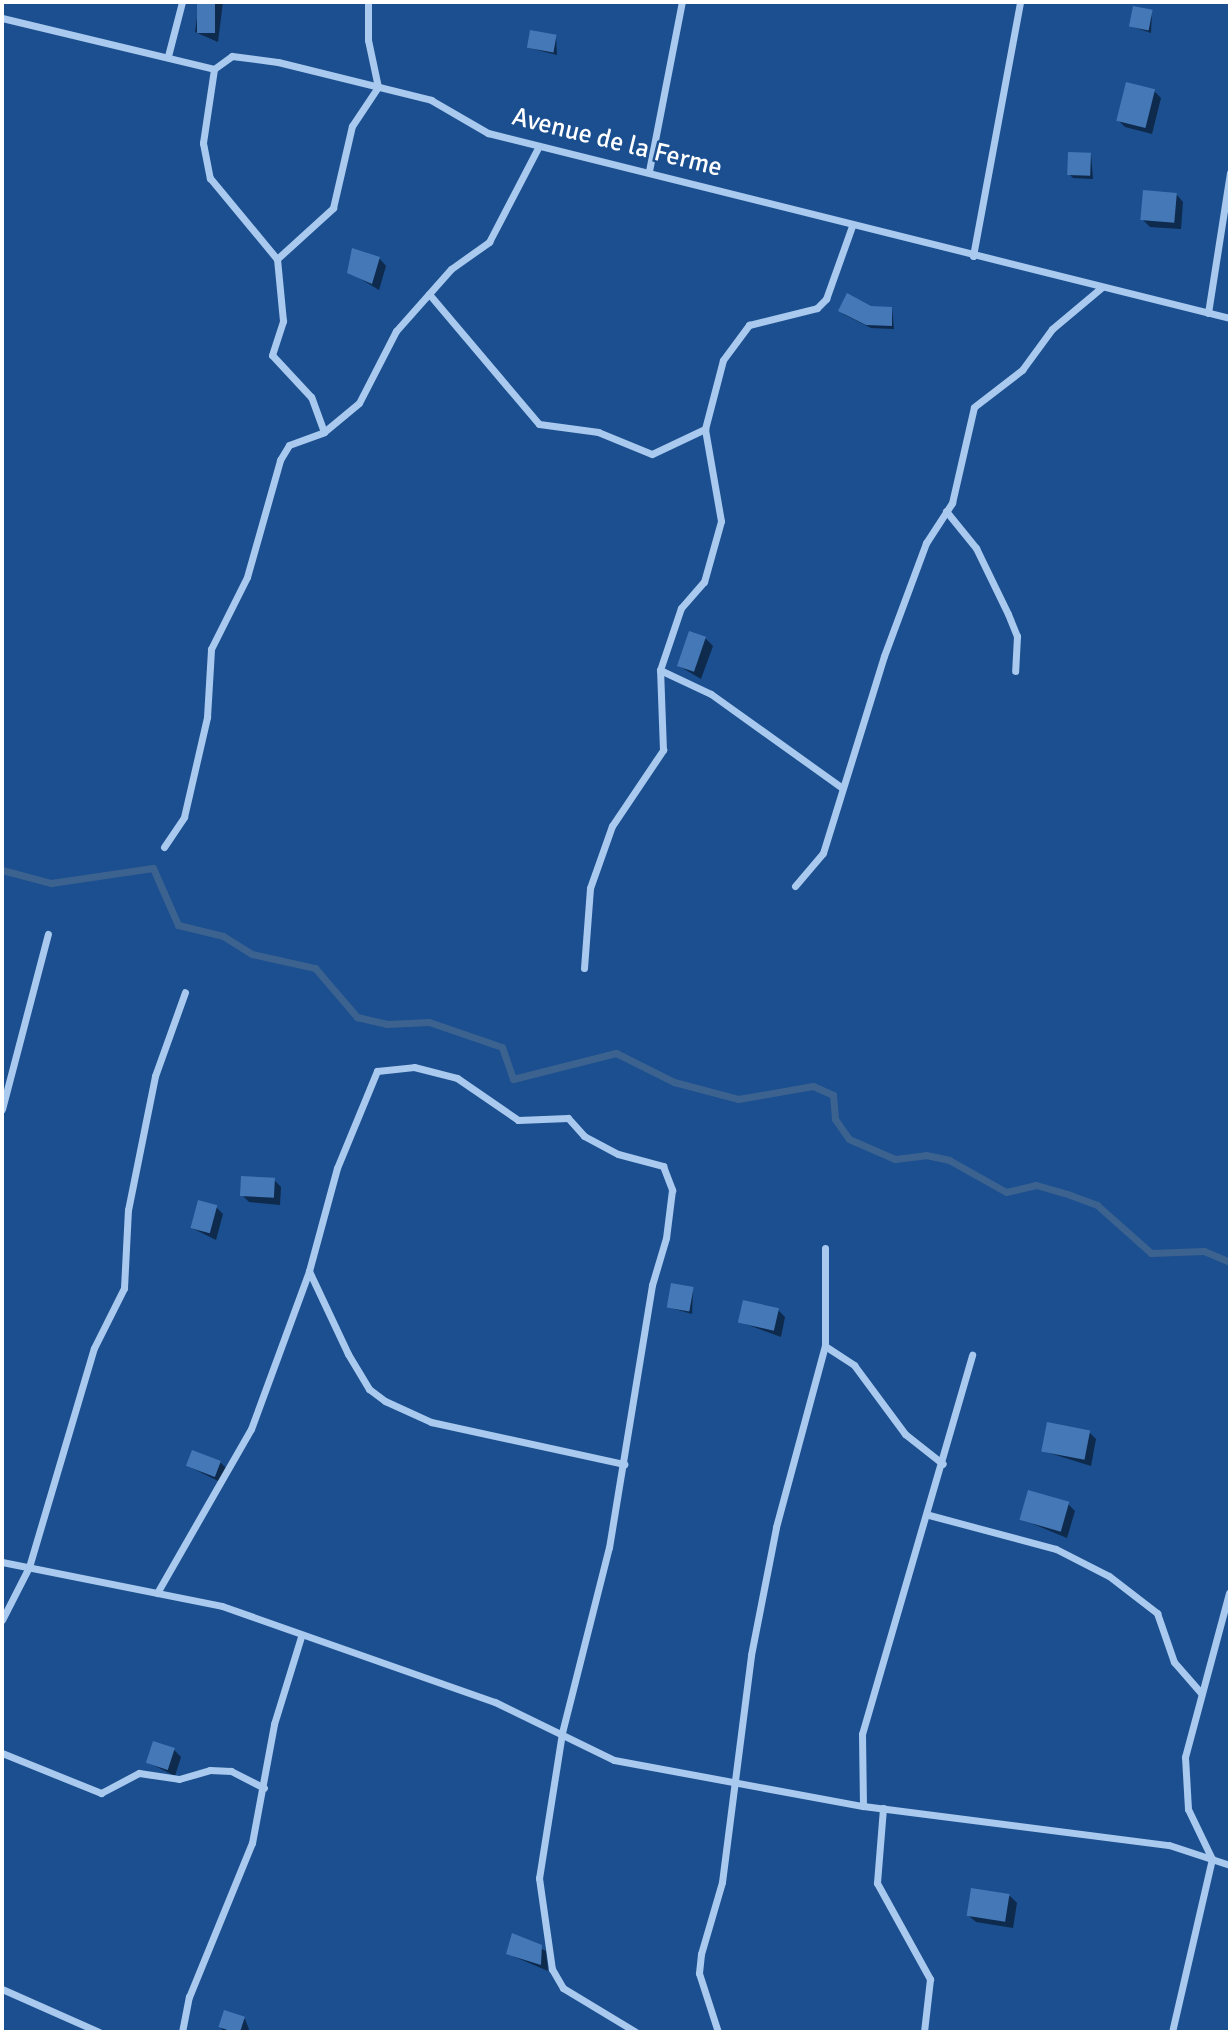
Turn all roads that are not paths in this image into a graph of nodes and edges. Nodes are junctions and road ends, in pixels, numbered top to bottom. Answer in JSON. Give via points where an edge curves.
{"nodes":[{"id":1,"x":182,"y":2,"type":"edge"},
{"id":2,"x":368,"y":2,"type":"edge"},
{"id":3,"x":682,"y":2,"type":"edge"},
{"id":4,"x":1020,"y":2,"type":"edge"},
{"id":5,"x":2,"y":18,"type":"edge"},
{"id":6,"x":168,"y":56,"type":"junction"},
{"id":7,"x":214,"y":69,"type":"junction"},
{"id":8,"x":378,"y":87,"type":"junction"},
{"id":9,"x":539,"y":146,"type":"junction"},
{"id":10,"x":649,"y":171,"type":"junction"},
{"id":11,"x":1230,"y":178,"type":"edge"},
{"id":12,"x":852,"y":226,"type":"junction"},
{"id":13,"x":973,"y":256,"type":"junction"},
{"id":14,"x":277,"y":258,"type":"junction"},
{"id":15,"x":1102,"y":287,"type":"junction"},
{"id":16,"x":429,"y":294,"type":"junction"},
{"id":17,"x":1208,"y":313,"type":"junction"},
{"id":18,"x":1230,"y":318,"type":"edge"},
{"id":19,"x":705,"y":429,"type":"junction"},
{"id":20,"x":324,"y":432,"type":"junction"},
{"id":21,"x":946,"y":512,"type":"junction"},
{"id":22,"x":660,"y":670,"type":"junction"},
{"id":23,"x":1015,"y":671,"type":"dead end"},
{"id":24,"x":841,"y":787,"type":"junction"},
{"id":25,"x":164,"y":848,"type":"dead end"},
{"id":26,"x":795,"y":886,"type":"dead end"},
{"id":27,"x":47,"y":934,"type":"dead end"},
{"id":28,"x":584,"y":968,"type":"dead end"},
{"id":29,"x":185,"y":992,"type":"dead end"},
{"id":30,"x":2,"y":1109,"type":"edge"},
{"id":31,"x":825,"y":1248,"type":"dead end"},
{"id":32,"x":309,"y":1270,"type":"junction"},
{"id":33,"x":825,"y":1346,"type":"junction"},
{"id":34,"x":972,"y":1355,"type":"dead end"},
{"id":35,"x":624,"y":1464,"type":"junction"},
{"id":36,"x":943,"y":1464,"type":"junction"},
{"id":37,"x":929,"y":1515,"type":"junction"},
{"id":38,"x":2,"y":1562,"type":"edge"},
{"id":39,"x":29,"y":1567,"type":"junction"},
{"id":40,"x":157,"y":1593,"type":"junction"},
{"id":41,"x":1229,"y":1593,"type":"edge"},
{"id":42,"x":2,"y":1620,"type":"edge"},
{"id":43,"x":301,"y":1637,"type":"junction"},
{"id":44,"x":1201,"y":1693,"type":"junction"},
{"id":45,"x":562,"y":1733,"type":"junction"},
{"id":46,"x":2,"y":1753,"type":"edge"},
{"id":47,"x":732,"y":1780,"type":"junction"},
{"id":48,"x":264,"y":1788,"type":"junction"},
{"id":49,"x":863,"y":1806,"type":"junction"},
{"id":50,"x":883,"y":1808,"type":"junction"},
{"id":51,"x":1212,"y":1858,"type":"junction"},
{"id":52,"x":1230,"y":1865,"type":"edge"},
{"id":53,"x":2,"y":1989,"type":"edge"},
{"id":54,"x":99,"y":2032,"type":"edge"},
{"id":55,"x":181,"y":2032,"type":"edge"},
{"id":56,"x":636,"y":2032,"type":"edge"},
{"id":57,"x":712,"y":2032,"type":"edge"},
{"id":58,"x":717,"y":2032,"type":"edge"},
{"id":59,"x":924,"y":2032,"type":"edge"},
{"id":60,"x":1172,"y":2032,"type":"edge"}],
"edges":[{"from":1,"to":6,"type":"street"},
{"from":2,"to":8,"type":"street","via":[[368,40]]},
{"from":3,"to":10,"type":"street"},
{"from":4,"to":13,"type":"street"},
{"from":5,"to":6,"type":"street"},
{"from":6,"to":7,"type":"street"},
{"from":7,"to":8,"type":"street","name":"Avenue de la Ferme","via":[[232,56]]},
{"from":7,"to":14,"type":"street","via":[[203,143],[209,178]]},
{"from":8,"to":9,"type":"street","name":"Avenue de la Ferme","via":[[431,100],[488,133]]},
{"from":8,"to":14,"type":"street","via":[[352,126],[333,208]]},
{"from":9,"to":10,"type":"street","name":"Avenue de la Ferme"},
{"from":9,"to":16,"type":"street","via":[[489,242]]},
{"from":10,"to":12,"type":"street","name":"Avenue de la Ferme"},
{"from":11,"to":17,"type":"street"},
{"from":12,"to":13,"type":"street","name":"Avenue de la Ferme"},
{"from":12,"to":19,"type":"street","via":[[830,291],[817,308],[758,320],[731,341]]},
{"from":13,"to":15,"type":"street","name":"Avenue de la Ferme"},
{"from":14,"to":20,"type":"street","via":[[283,321],[272,355],[311,397]]},
{"from":15,"to":17,"type":"street","name":"Avenue de la Ferme"},
{"from":15,"to":21,"type":"street","via":[[1052,329],[1022,370],[980,398]]},
{"from":16,"to":19,"type":"street","via":[[539,424],[598,432],[652,454]]},
{"from":16,"to":20,"type":"street","via":[[389,340],[370,389]]},
{"from":17,"to":18,"type":"street","name":"Avenue de la Ferme"},
{"from":19,"to":22,"type":"street","via":[[721,521],[704,582],[681,608]]},
{"from":20,"to":25,"type":"street","via":[[289,444],[280,460],[247,577],[211,649],[206,717],[184,817]]},
{"from":21,"to":23,"type":"street","via":[[976,548],[1008,614],[1017,636]]},
{"from":21,"to":24,"type":"street","via":[[926,543]]},
{"from":22,"to":24,"type":"street","via":[[711,694]]},
{"from":22,"to":28,"type":"street","via":[[668,736],[605,844],[590,888]]},
{"from":24,"to":26,"type":"street","via":[[823,853]]},
{"from":27,"to":30,"type":"street"},
{"from":29,"to":39,"type":"street","via":[[152,1088],[128,1210],[124,1288],[94,1348]]},
{"from":31,"to":33,"type":"street"},
{"from":32,"to":35,"type":"street","via":[[348,1354],[369,1389],[386,1401],[431,1422]]},
{"from":32,"to":35,"type":"street","via":[[337,1168],[377,1071],[414,1067],[457,1078],[518,1120],[568,1118],[584,1136],[618,1154],[663,1166],[672,1190],[666,1238],[652,1284]]},
{"from":32,"to":40,"type":"street","via":[[251,1429]]},
{"from":33,"to":36,"type":"street","via":[[853,1365],[905,1434]]},
{"from":33,"to":47,"type":"street","via":[[776,1527]]},
{"from":34,"to":36,"type":"street"},
{"from":35,"to":45,"type":"street"},
{"from":36,"to":37,"type":"street"},
{"from":37,"to":44,"type":"street","via":[[1056,1549],[1109,1576],[1157,1613],[1174,1662]]},
{"from":37,"to":49,"type":"street","via":[[862,1734]]},
{"from":38,"to":39,"type":"street"},
{"from":39,"to":40,"type":"street"},
{"from":39,"to":42,"type":"street"},
{"from":40,"to":43,"type":"street","via":[[222,1606]]},
{"from":41,"to":44,"type":"street"},
{"from":43,"to":45,"type":"street","via":[[464,1690]]},
{"from":43,"to":48,"type":"street","via":[[274,1724]]},
{"from":44,"to":51,"type":"street","via":[[1183,1782]]},
{"from":45,"to":47,"type":"street","via":[[614,1760]]},
{"from":45,"to":56,"type":"street","via":[[539,1878],[552,1969],[564,1988]]},
{"from":46,"to":48,"type":"street","via":[[101,1793],[139,1773],[179,1779],[210,1770],[231,1771]]},
{"from":47,"to":49,"type":"street"},
{"from":47,"to":58,"type":"street","via":[[723,1882],[699,1973]]},
{"from":48,"to":55,"type":"street","via":[[242,1877],[189,1997]]},
{"from":49,"to":50,"type":"street"},
{"from":50,"to":51,"type":"street","via":[[1169,1845]]},
{"from":50,"to":59,"type":"street","via":[[877,1884],[930,1979]]},
{"from":51,"to":52,"type":"street"},
{"from":51,"to":60,"type":"street"},
{"from":53,"to":54,"type":"street"},
{"from":57,"to":58,"type":"street"}]}
